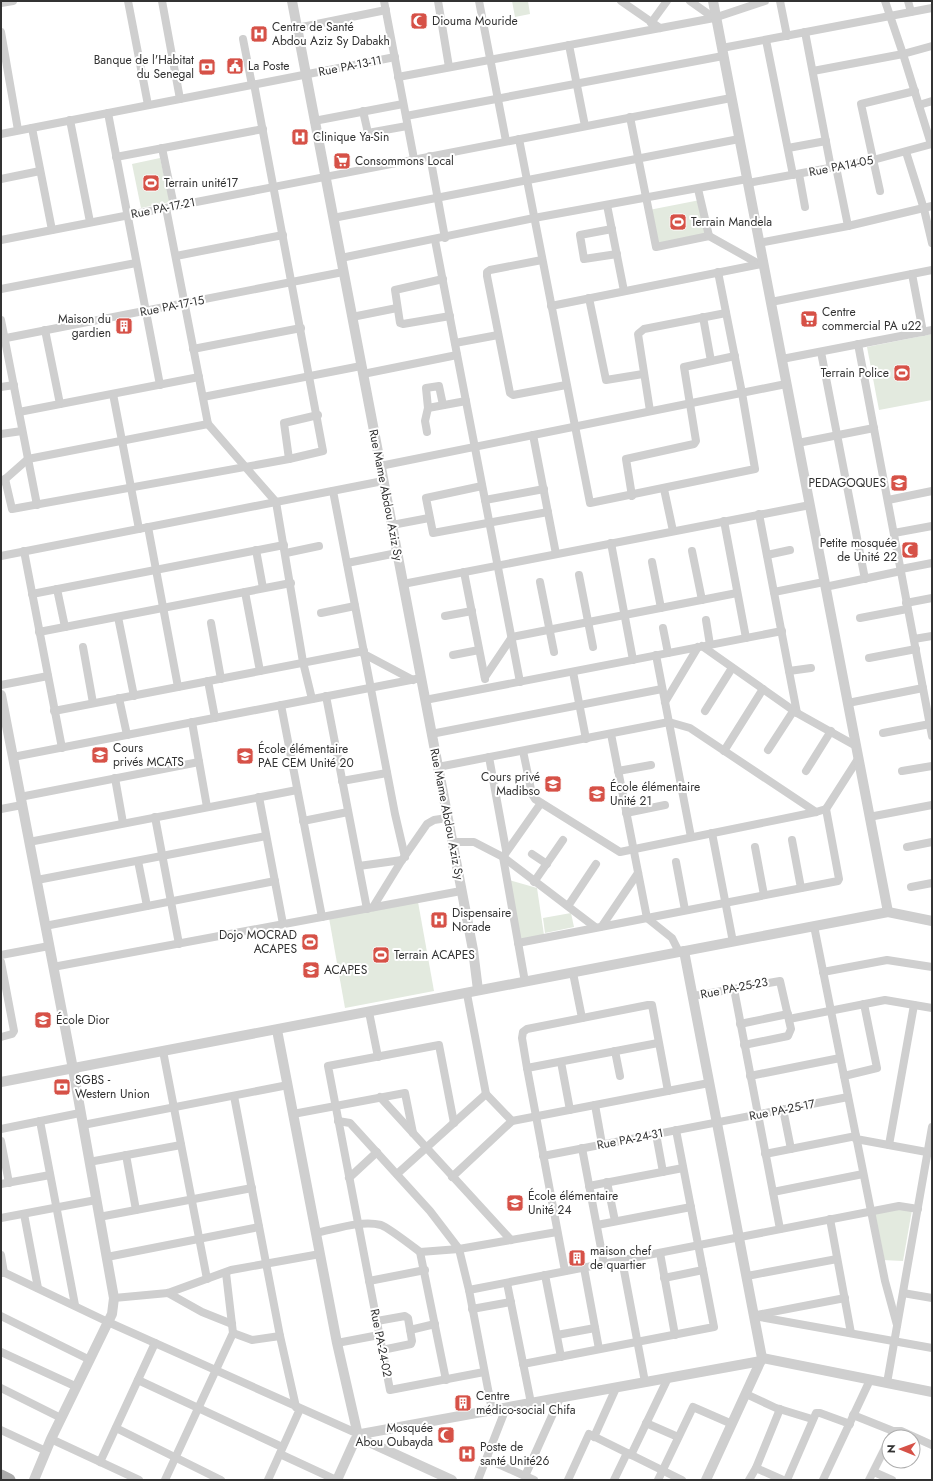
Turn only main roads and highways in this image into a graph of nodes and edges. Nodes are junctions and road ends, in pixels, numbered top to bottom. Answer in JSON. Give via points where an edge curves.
{"nodes":[{"id":1,"x":1,"y":1476,"type":"edge"},
{"id":2,"x":9,"y":1480,"type":"edge"}],
"edges":[{"from":1,"to":2,"type":"main road"}]}
